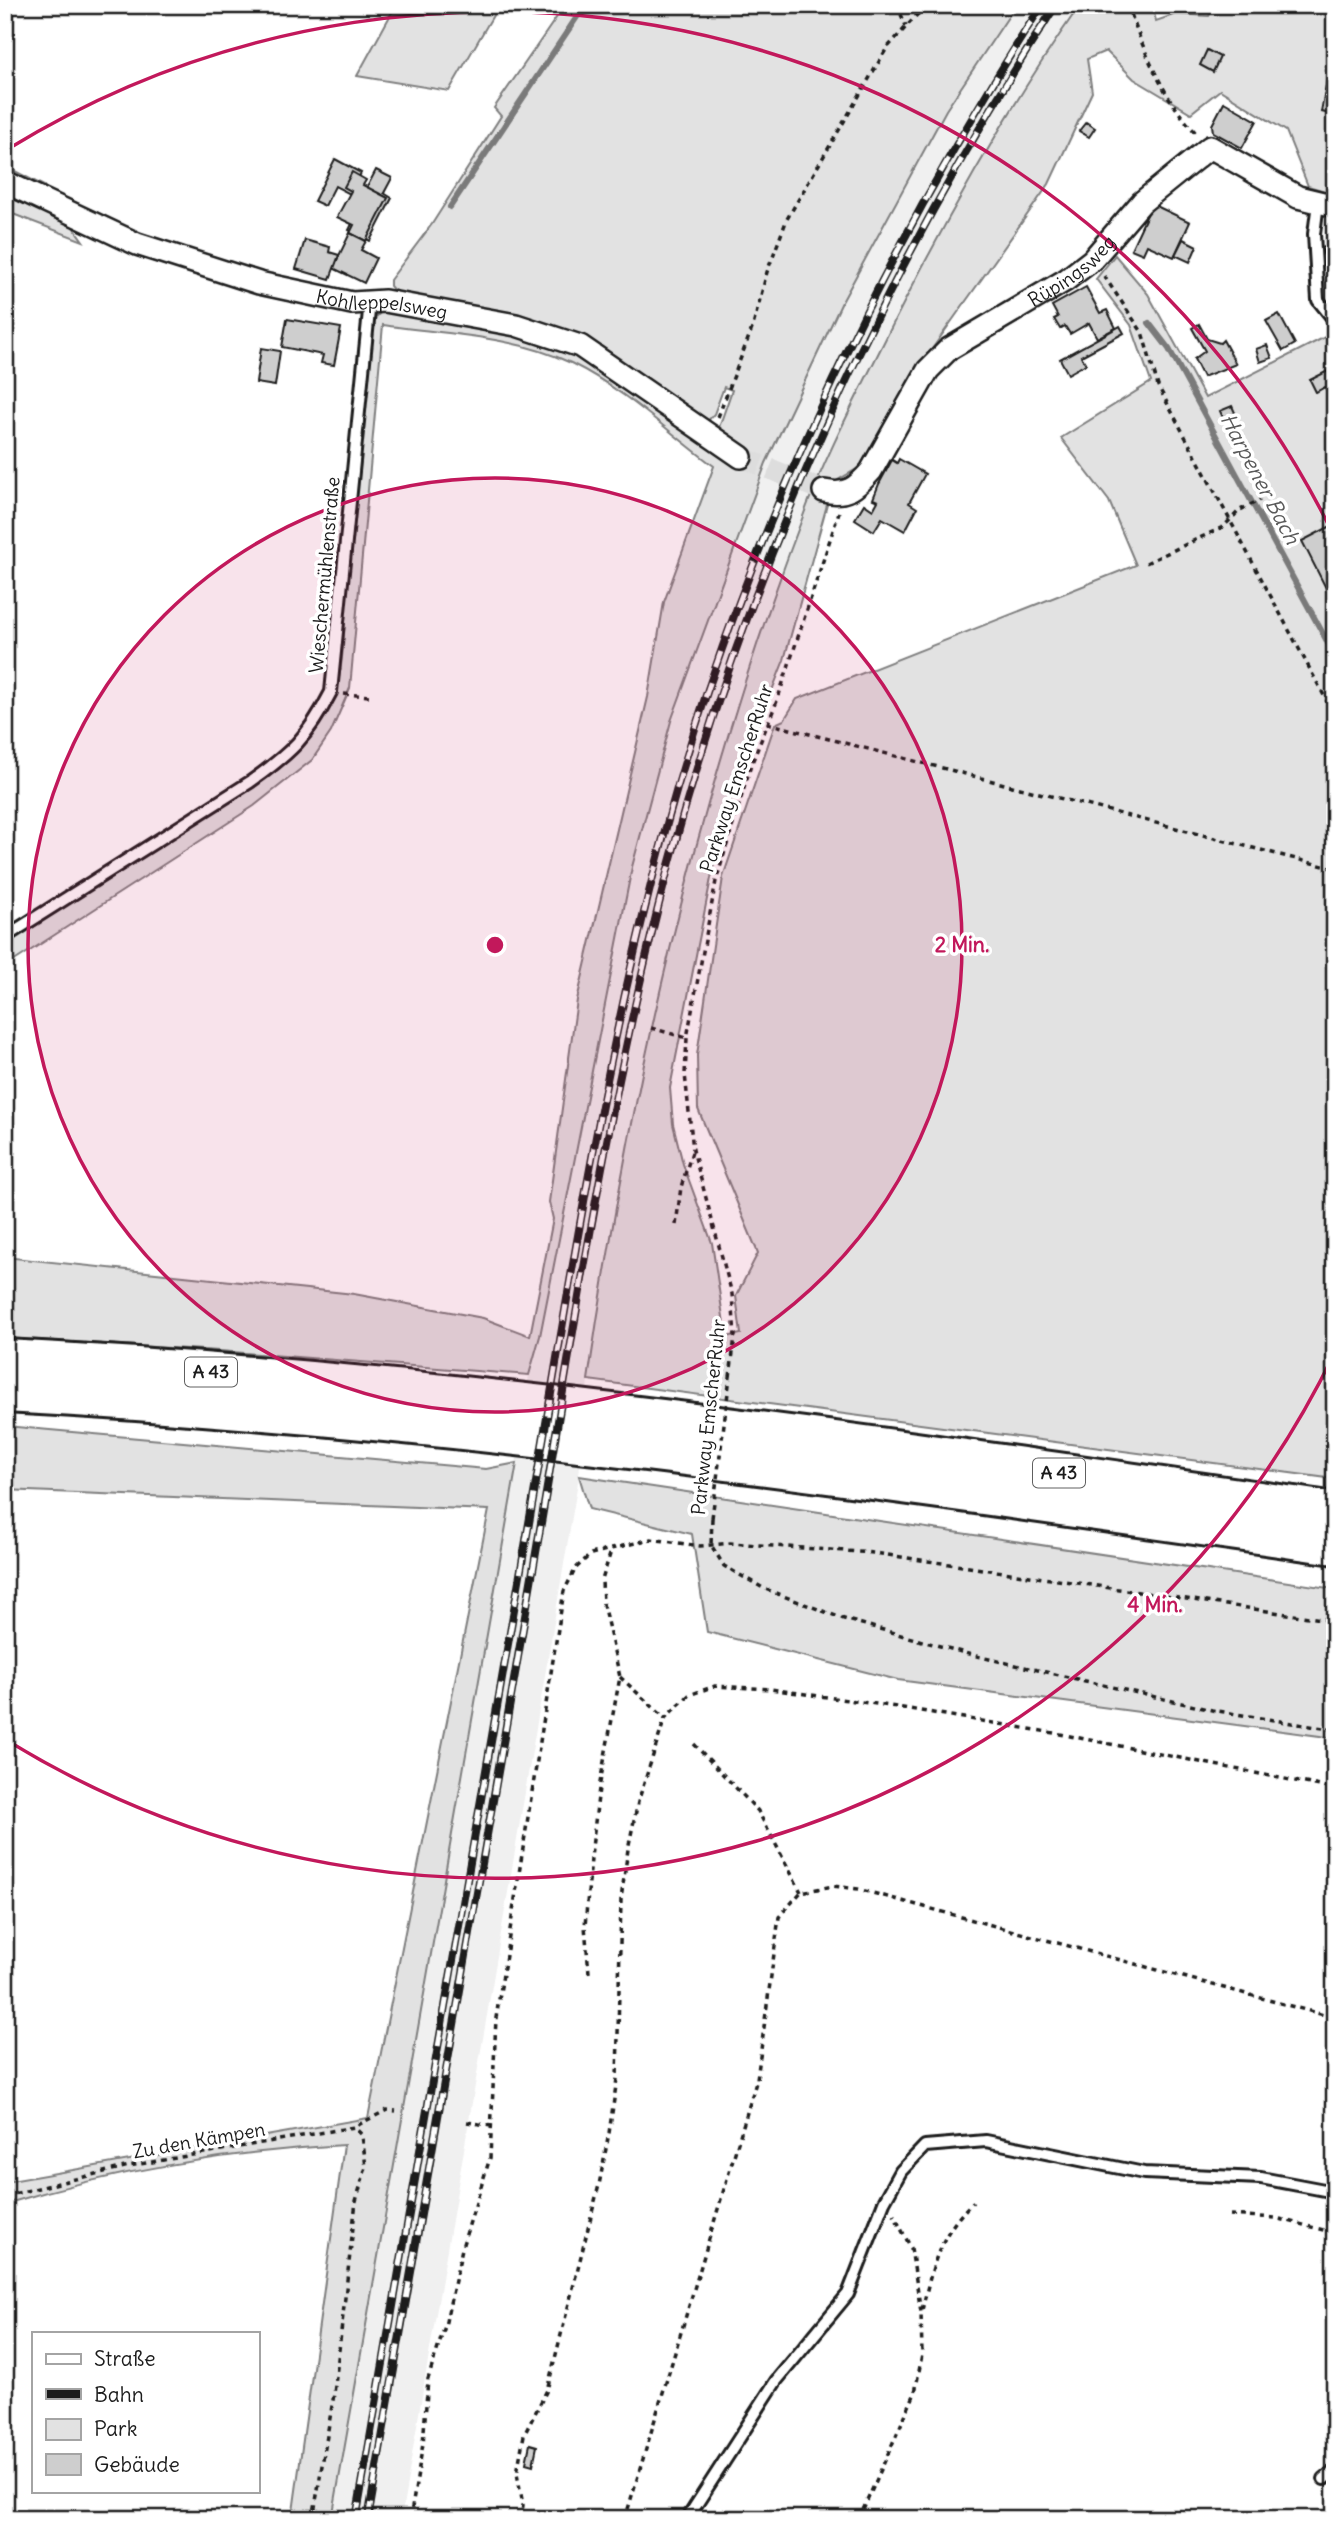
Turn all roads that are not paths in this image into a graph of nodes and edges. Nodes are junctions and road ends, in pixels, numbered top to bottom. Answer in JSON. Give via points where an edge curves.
{"nodes":[{"id":1,"x":5,"y":182,"type":"edge"},
{"id":2,"x":1326,"y":205,"type":"edge"},
{"id":3,"x":370,"y":301,"type":"junction"},
{"id":4,"x":1335,"y":321,"type":"edge"},
{"id":5,"x":741,"y":457,"type":"tunnel mouth"},
{"id":6,"x":824,"y":491,"type":"tunnel mouth"},
{"id":7,"x":5,"y":937,"type":"edge"},
{"id":8,"x":5,"y":1359,"type":"edge"},
{"id":9,"x":5,"y":1393,"type":"edge"},
{"id":10,"x":1335,"y":1512,"type":"edge"},
{"id":11,"x":1335,"y":1545,"type":"edge"},
{"id":12,"x":1335,"y":2192,"type":"edge"},
{"id":13,"x":1335,"y":2470,"type":"edge"},
{"id":14,"x":1324,"y":2479,"type":"dead end"},
{"id":15,"x":688,"y":2519,"type":"edge"}],
"edges":[{"from":1,"to":3,"type":"street","name":"Kohlleppelsweg","via":[[137,244],[202,266],[352,303]]},
{"from":2,"to":4,"type":"lane","via":[[1314,234],[1318,300]]},
{"from":2,"to":6,"type":"street","name":"Rüpingsweg","via":[[1298,197],[1210,147],[1142,202],[1092,260],[949,349],[928,370],[858,486],[846,493]]},
{"from":3,"to":5,"type":"street","name":"Kohlleppelsweg","via":[[516,326],[580,346]]},
{"from":3,"to":7,"type":"lane","name":"Wieschermühlenstraße","via":[[331,692],[313,727],[286,757]]},
{"from":8,"to":10,"type":"highway","number":"A 43","via":[[537,1402]]},
{"from":9,"to":11,"type":"highway","number":"A 43","via":[[376,1420],[747,1464]]},
{"from":12,"to":15,"type":"lane","via":[[1261,2178],[1144,2173],[986,2141],[925,2146],[901,2171],[884,2202],[848,2294],[776,2382]]},
{"from":13,"to":14,"type":"lane"}]}
